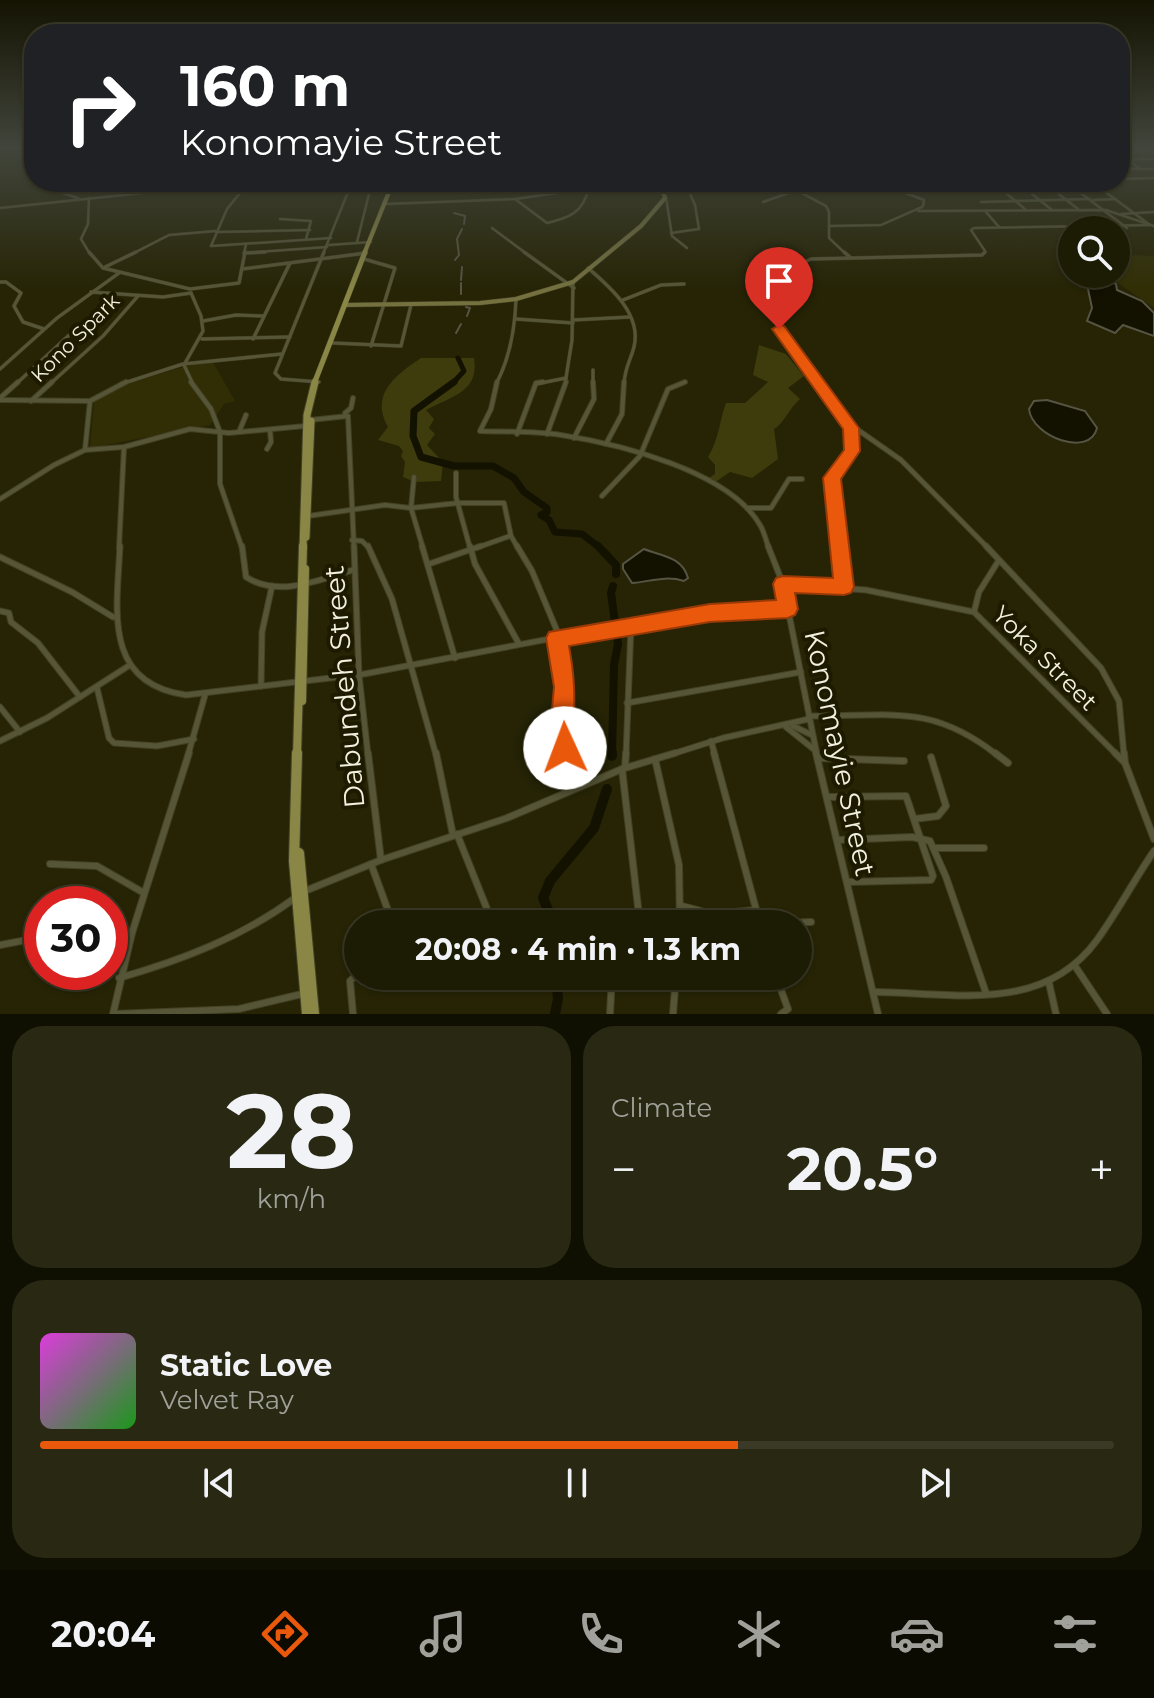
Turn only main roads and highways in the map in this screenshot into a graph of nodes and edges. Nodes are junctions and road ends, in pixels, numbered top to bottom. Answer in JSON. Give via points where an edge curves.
{"nodes":[{"id":1,"x":388,"y":196,"type":"edge"},
{"id":2,"x":666,"y":196,"type":"edge"},
{"id":3,"x":345,"y":305,"type":"junction"},
{"id":4,"x":338,"y":326,"type":"junction"},
{"id":5,"x":324,"y":362,"type":"junction"},
{"id":6,"x":308,"y":992,"type":"junction"},
{"id":7,"x":307,"y":1014,"type":"edge"},
{"id":8,"x":314,"y":1014,"type":"edge"}],
"edges":[{"from":1,"to":3,"type":"main road"},
{"from":2,"to":3,"type":"main road","via":[[641,226],[587,268],[574,285],[516,299],[462,304]]},
{"from":3,"to":4,"type":"main road"},
{"from":4,"to":5,"type":"main road"},
{"from":4,"to":5,"type":"main road"},
{"from":5,"to":6,"type":"main road","via":[[308,426],[302,584],[299,895]]},
{"from":6,"to":7,"type":"main road"},
{"from":6,"to":8,"type":"main road"}]}
